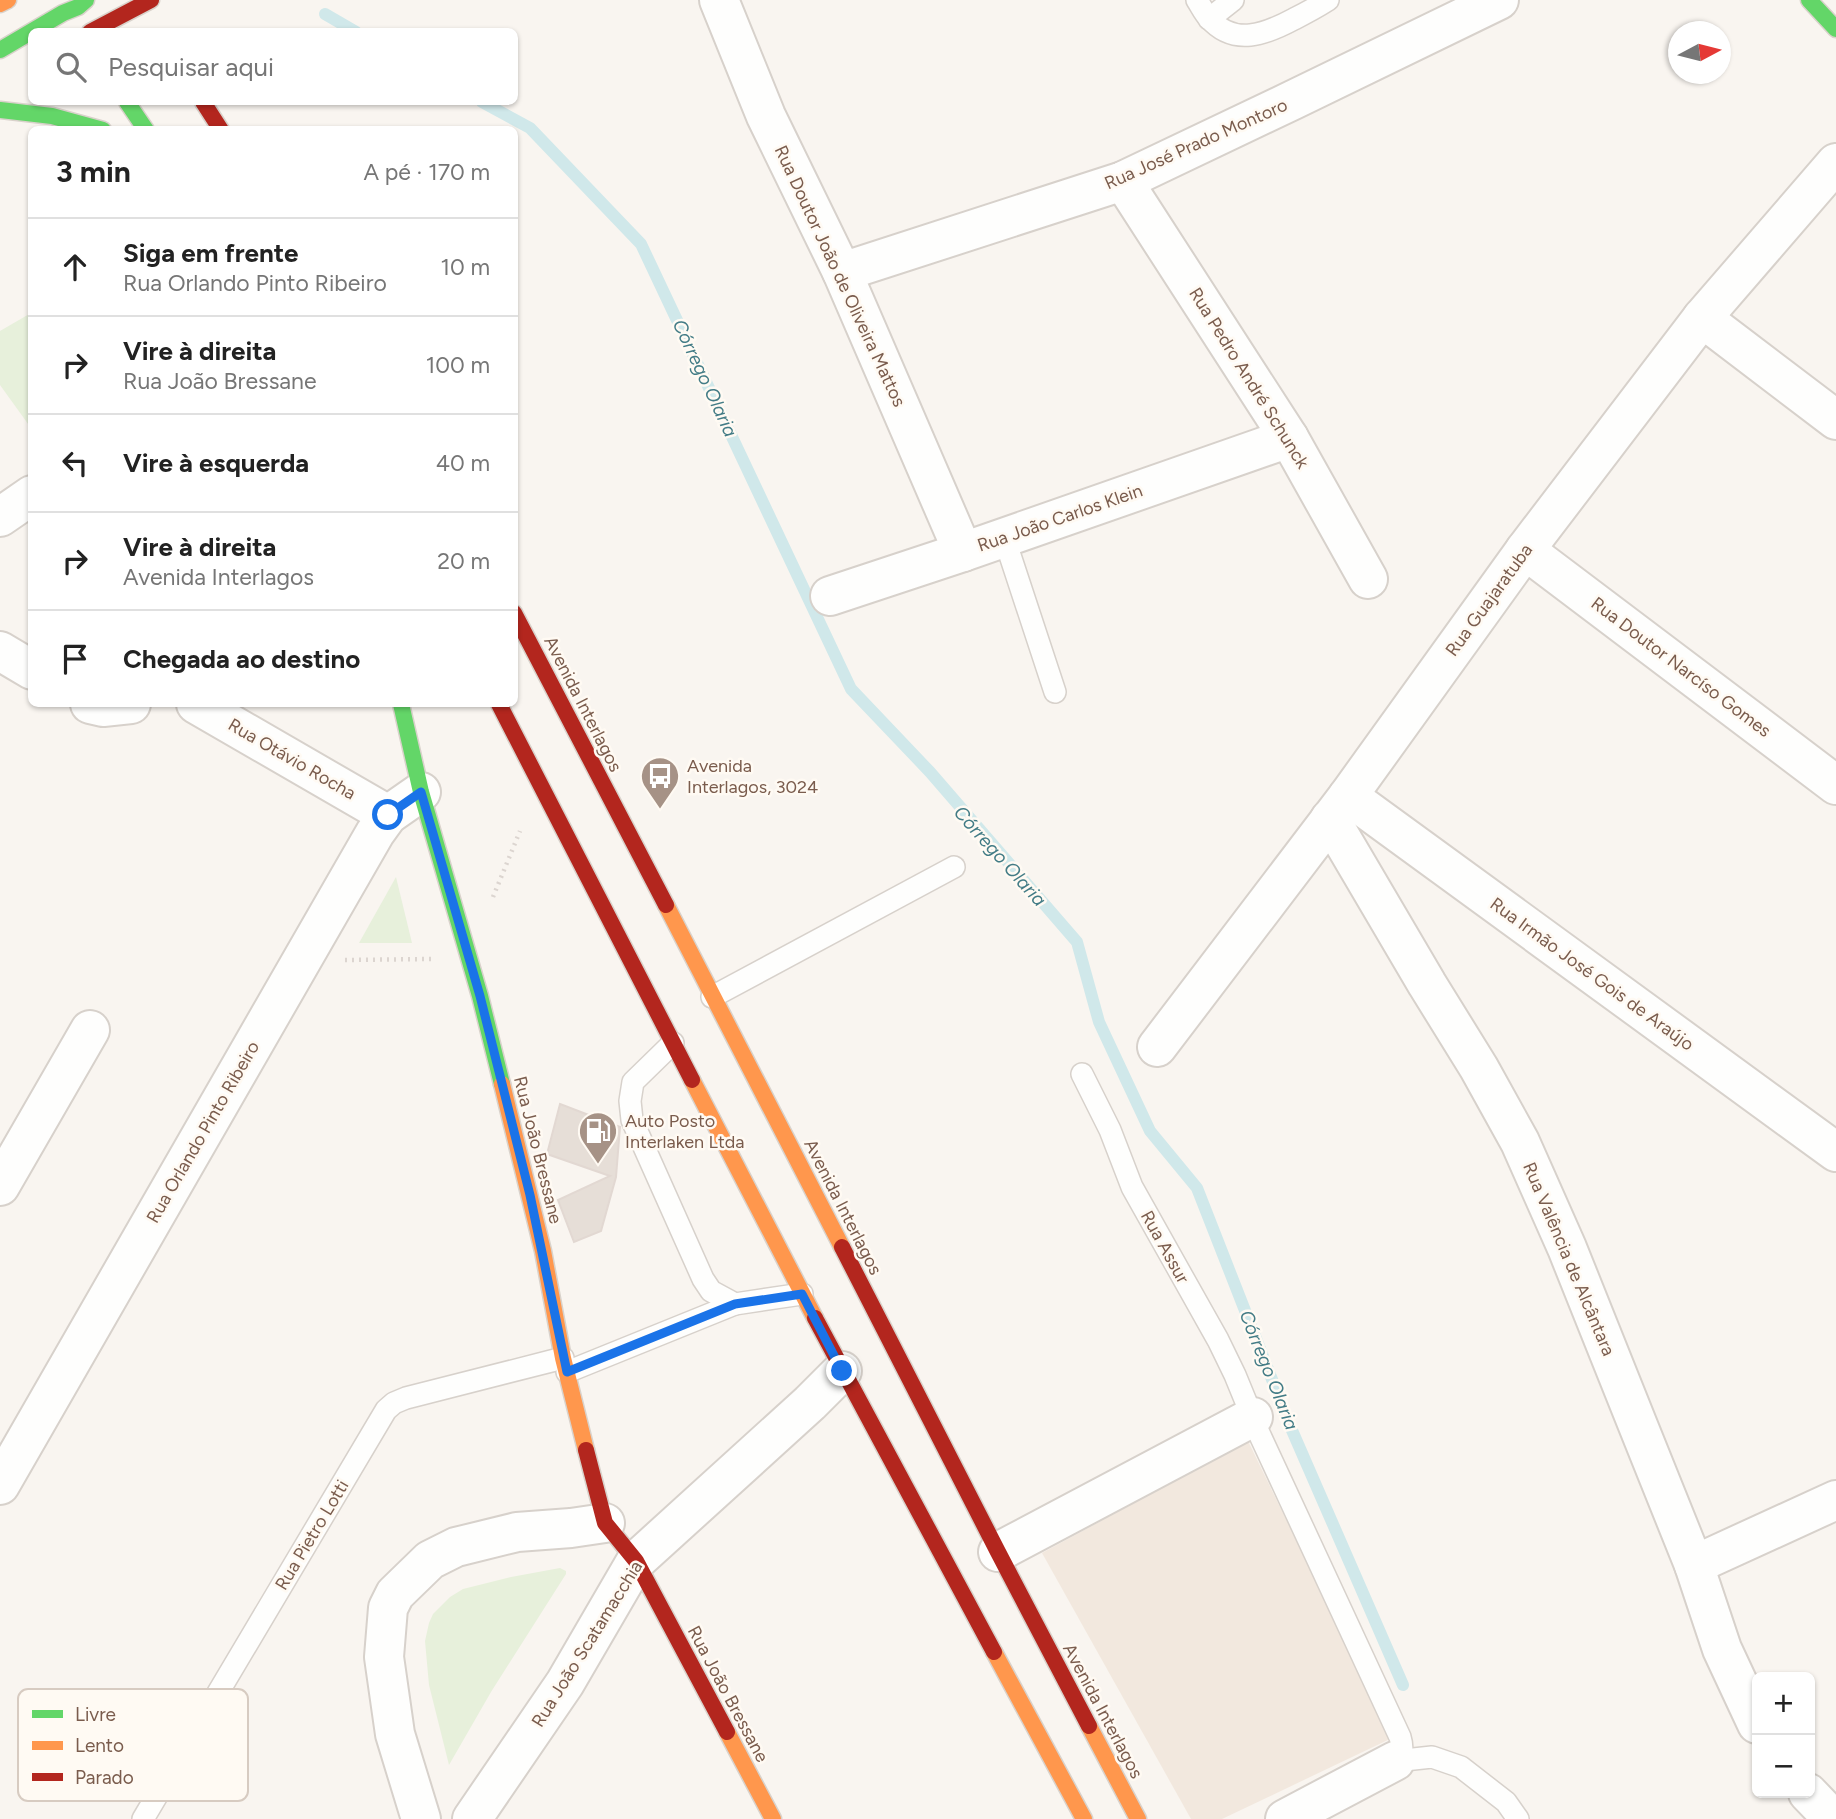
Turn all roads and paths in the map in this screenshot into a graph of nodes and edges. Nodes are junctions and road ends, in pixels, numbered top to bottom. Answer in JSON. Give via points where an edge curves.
{"nodes":[{"id":1,"x":8,"y":0,"type":"edge"},
{"id":2,"x":52,"y":0,"type":"edge"},
{"id":3,"x":86,"y":0,"type":"edge"},
{"id":4,"x":719,"y":0,"type":"edge"},
{"id":5,"x":1196,"y":0,"type":"edge"},
{"id":6,"x":1233,"y":0,"type":"edge"},
{"id":7,"x":1328,"y":0,"type":"edge"},
{"id":8,"x":1499,"y":0,"type":"edge"},
{"id":9,"x":1809,"y":0,"type":"edge"},
{"id":10,"x":145,"y":1,"type":"edge"},
{"id":11,"x":0,"y":5,"type":"edge"},
{"id":12,"x":67,"y":18,"type":"junction"},
{"id":13,"x":1209,"y":19,"type":"junction"},
{"id":14,"x":153,"y":20,"type":"dead end"},
{"id":15,"x":46,"y":28,"type":"edge"},
{"id":16,"x":97,"y":28,"type":"edge"},
{"id":17,"x":132,"y":28,"type":"edge"},
{"id":18,"x":1836,"y":29,"type":"edge"},
{"id":19,"x":28,"y":37,"type":"edge"},
{"id":20,"x":0,"y":50,"type":"edge"},
{"id":21,"x":129,"y":105,"type":"edge"},
{"id":22,"x":205,"y":105,"type":"edge"},
{"id":23,"x":0,"y":110,"type":"edge"},
{"id":24,"x":91,"y":126,"type":"edge"},
{"id":25,"x":143,"y":126,"type":"edge"},
{"id":26,"x":218,"y":126,"type":"edge"},
{"id":27,"x":1836,"y":163,"type":"edge"},
{"id":28,"x":1123,"y":181,"type":"junction"},
{"id":29,"x":842,"y":272,"type":"junction"},
{"id":30,"x":1702,"y":318,"type":"junction"},
{"id":31,"x":1836,"y":421,"type":"edge"},
{"id":32,"x":1289,"y":438,"type":"junction"},
{"id":33,"x":28,"y":498,"type":"edge"},
{"id":34,"x":0,"y":517,"type":"edge"},
{"id":35,"x":1004,"y":537,"type":"junction"},
{"id":36,"x":1525,"y":550,"type":"junction"},
{"id":37,"x":963,"y":552,"type":"junction"},
{"id":38,"x":1368,"y":579,"type":"dead end"},
{"id":39,"x":830,"y":596,"type":"dead end"},
{"id":40,"x":518,"y":621,"type":"edge"},
{"id":41,"x":0,"y":651,"type":"edge"},
{"id":42,"x":28,"y":668,"type":"edge"},
{"id":43,"x":1055,"y":692,"type":"dead end"},
{"id":44,"x":201,"y":707,"type":"edge"},
{"id":45,"x":402,"y":707,"type":"edge"},
{"id":46,"x":501,"y":707,"type":"edge"},
{"id":47,"x":539,"y":781,"type":"junction"},
{"id":48,"x":1836,"y":785,"type":"edge"},
{"id":49,"x":421,"y":792,"type":"junction"},
{"id":50,"x":1339,"y":808,"type":"junction"},
{"id":51,"x":388,"y":815,"type":"junction"},
{"id":52,"x":954,"y":867,"type":"dead end"},
{"id":53,"x":469,"y":958,"type":"junction"},
{"id":54,"x":335,"y":960,"type":"dead end"},
{"id":55,"x":712,"y":997,"type":"junction"},
{"id":56,"x":90,"y":1030,"type":"dead end"},
{"id":57,"x":673,"y":1043,"type":"junction"},
{"id":58,"x":1157,"y":1047,"type":"dead end"},
{"id":59,"x":1082,"y":1074,"type":"dead end"},
{"id":60,"x":1836,"y":1152,"type":"edge"},
{"id":61,"x":0,"y":1186,"type":"edge"},
{"id":62,"x":802,"y":1294,"type":"junction"},
{"id":63,"x":735,"y":1304,"type":"junction"},
{"id":64,"x":565,"y":1365,"type":"junction"},
{"id":65,"x":842,"y":1371,"type":"junction"},
{"id":66,"x":1253,"y":1417,"type":"junction"},
{"id":67,"x":0,"y":1485,"type":"edge"},
{"id":68,"x":1836,"y":1500,"type":"edge"},
{"id":69,"x":605,"y":1523,"type":"junction"},
{"id":70,"x":998,"y":1552,"type":"junction"},
{"id":71,"x":636,"y":1561,"type":"junction"},
{"id":72,"x":1694,"y":1565,"type":"junction"},
{"id":73,"x":220,"y":1689,"type":"edge"},
{"id":74,"x":1752,"y":1714,"type":"edge"},
{"id":75,"x":1395,"y":1762,"type":"junction"},
{"id":76,"x":1812,"y":1798,"type":"edge"},
{"id":77,"x":154,"y":1801,"type":"edge"},
{"id":78,"x":143,"y":1819,"type":"edge"},
{"id":79,"x":421,"y":1819,"type":"edge"},
{"id":80,"x":472,"y":1819,"type":"edge"},
{"id":81,"x":773,"y":1819,"type":"edge"},
{"id":82,"x":1084,"y":1819,"type":"edge"},
{"id":83,"x":1138,"y":1819,"type":"edge"},
{"id":84,"x":1285,"y":1819,"type":"edge"},
{"id":85,"x":1517,"y":1819,"type":"edge"},
{"id":86,"x":1833,"y":1819,"type":"edge"}],
"edges":[{"from":1,"to":11,"type":"main road"},
{"from":2,"to":12,"type":"main road"},
{"from":3,"to":12,"type":"main road"},
{"from":4,"to":29,"type":"street","name":"Rua Doutor João de Oliveira Mattos","via":[[766,116]]},
{"from":5,"to":13,"type":"lane"},
{"from":6,"to":13,"type":"lane"},
{"from":7,"to":13,"type":"lane","via":[[1256,35],[1224,30]]},
{"from":8,"to":28,"type":"street","name":"Rua José Prado Montoro"},
{"from":9,"to":18,"type":"main road"},
{"from":10,"to":14,"type":"main road"},
{"from":10,"to":16,"type":"main road"},
{"from":10,"to":17,"type":"main road"},
{"from":12,"to":15,"type":"main road"},
{"from":19,"to":20,"type":"main road"},
{"from":21,"to":25,"type":"main road"},
{"from":22,"to":26,"type":"main road"},
{"from":23,"to":24,"type":"main road","via":[[29,110]]},
{"from":27,"to":30,"type":"street","name":"Rua Guajaratuba"},
{"from":28,"to":29,"type":"street","name":"Rua José Prado Montoro"},
{"from":28,"to":32,"type":"street","name":"Rua Pedro André Schunck"},
{"from":29,"to":37,"type":"street","name":"Rua Doutor João de Oliveira Mattos"},
{"from":30,"to":31,"type":"street"},
{"from":30,"to":36,"type":"street","name":"Rua Guajaratuba"},
{"from":32,"to":35,"type":"street","name":"Rua João Carlos Klein"},
{"from":32,"to":38,"type":"street","name":"Rua Pedro André Schunck"},
{"from":33,"to":34,"type":"street"},
{"from":35,"to":37,"type":"street","name":"Rua João Carlos Klein"},
{"from":35,"to":43,"type":"lane"},
{"from":36,"to":48,"type":"street","name":"Rua Doutor Narcíso Gomes"},
{"from":36,"to":50,"type":"street","name":"Rua Guajaratuba"},
{"from":37,"to":39,"type":"street","name":"Rua João Carlos Klein"},
{"from":40,"to":55,"type":"main road","name":"Avenida Interlagos"},
{"from":41,"to":42,"type":"street"},
{"from":44,"to":51,"type":"street","name":"Rua Otávio Rocha"},
{"from":45,"to":49,"type":"main road","name":"Rua João Bressane"},
{"from":46,"to":47,"type":"main road"},
{"from":47,"to":53,"type":"path"},
{"from":47,"to":57,"type":"main road"},
{"from":49,"to":51,"type":"street","name":"Rua Orlando Pinto Ribeiro"},
{"from":49,"to":53,"type":"main road","name":"Rua João Bressane"},
{"from":50,"to":58,"type":"street","name":"Rua Guajaratuba"},
{"from":50,"to":60,"type":"street","name":"Rua Irmão José Gois de Araújo"},
{"from":50,"to":72,"type":"street","name":"Rua Valência de Alcântara","via":[[1427,984],[1520,1142]]},
{"from":51,"to":67,"type":"street","name":"Rua Orlando Pinto Ribeiro"},
{"from":52,"to":55,"type":"lane"},
{"from":53,"to":54,"type":"path"},
{"from":53,"to":64,"type":"main road","name":"Rua João Bressane","via":[[530,1195]]},
{"from":55,"to":70,"type":"main road","name":"Avenida Interlagos"},
{"from":56,"to":61,"type":"street"},
{"from":57,"to":62,"type":"main road"},
{"from":57,"to":63,"type":"lane","via":[[632,1082],[632,1121],[703,1279],[711,1291]]},
{"from":59,"to":66,"type":"lane","name":"Rua Assur","via":[[1132,1186],[1218,1340]]},
{"from":62,"to":63,"type":"lane","name":"Rua Pietro Lotti"},
{"from":62,"to":65,"type":"main road"},
{"from":63,"to":64,"type":"lane","name":"Rua Pietro Lotti"},
{"from":64,"to":69,"type":"main road","name":"Rua João Bressane"},
{"from":64,"to":73,"type":"lane","name":"Rua Pietro Lotti","via":[[406,1398],[386,1410]]},
{"from":65,"to":71,"type":"street","name":"Rua João Scatamacchia"},
{"from":65,"to":82,"type":"main road"},
{"from":66,"to":70,"type":"street"},
{"from":66,"to":75,"type":"lane","name":"Rua Assur","via":[[1400,1737],[1402,1751]]},
{"from":68,"to":72,"type":"street"},
{"from":69,"to":71,"type":"main road","name":"Rua João Bressane"},
{"from":69,"to":79,"type":"street","via":[[517,1532],[456,1547],[430,1560],[395,1594],[388,1608],[384,1657],[395,1734]]},
{"from":70,"to":83,"type":"main road","name":"Avenida Interlagos"},
{"from":71,"to":80,"type":"street","name":"Rua João Scatamacchia","via":[[565,1683]]},
{"from":71,"to":81,"type":"main road","name":"Rua João Bressane"},
{"from":72,"to":74,"type":"street","name":"Rua Valência de Alcântara","via":[[1721,1649]]},
{"from":75,"to":84,"type":"street"},
{"from":75,"to":85,"type":"lane","via":[[1432,1757],[1461,1767],[1506,1802]]},
{"from":76,"to":86,"type":"street"},
{"from":77,"to":78,"type":"lane","name":"Rua Pietro Lotti"}]}
